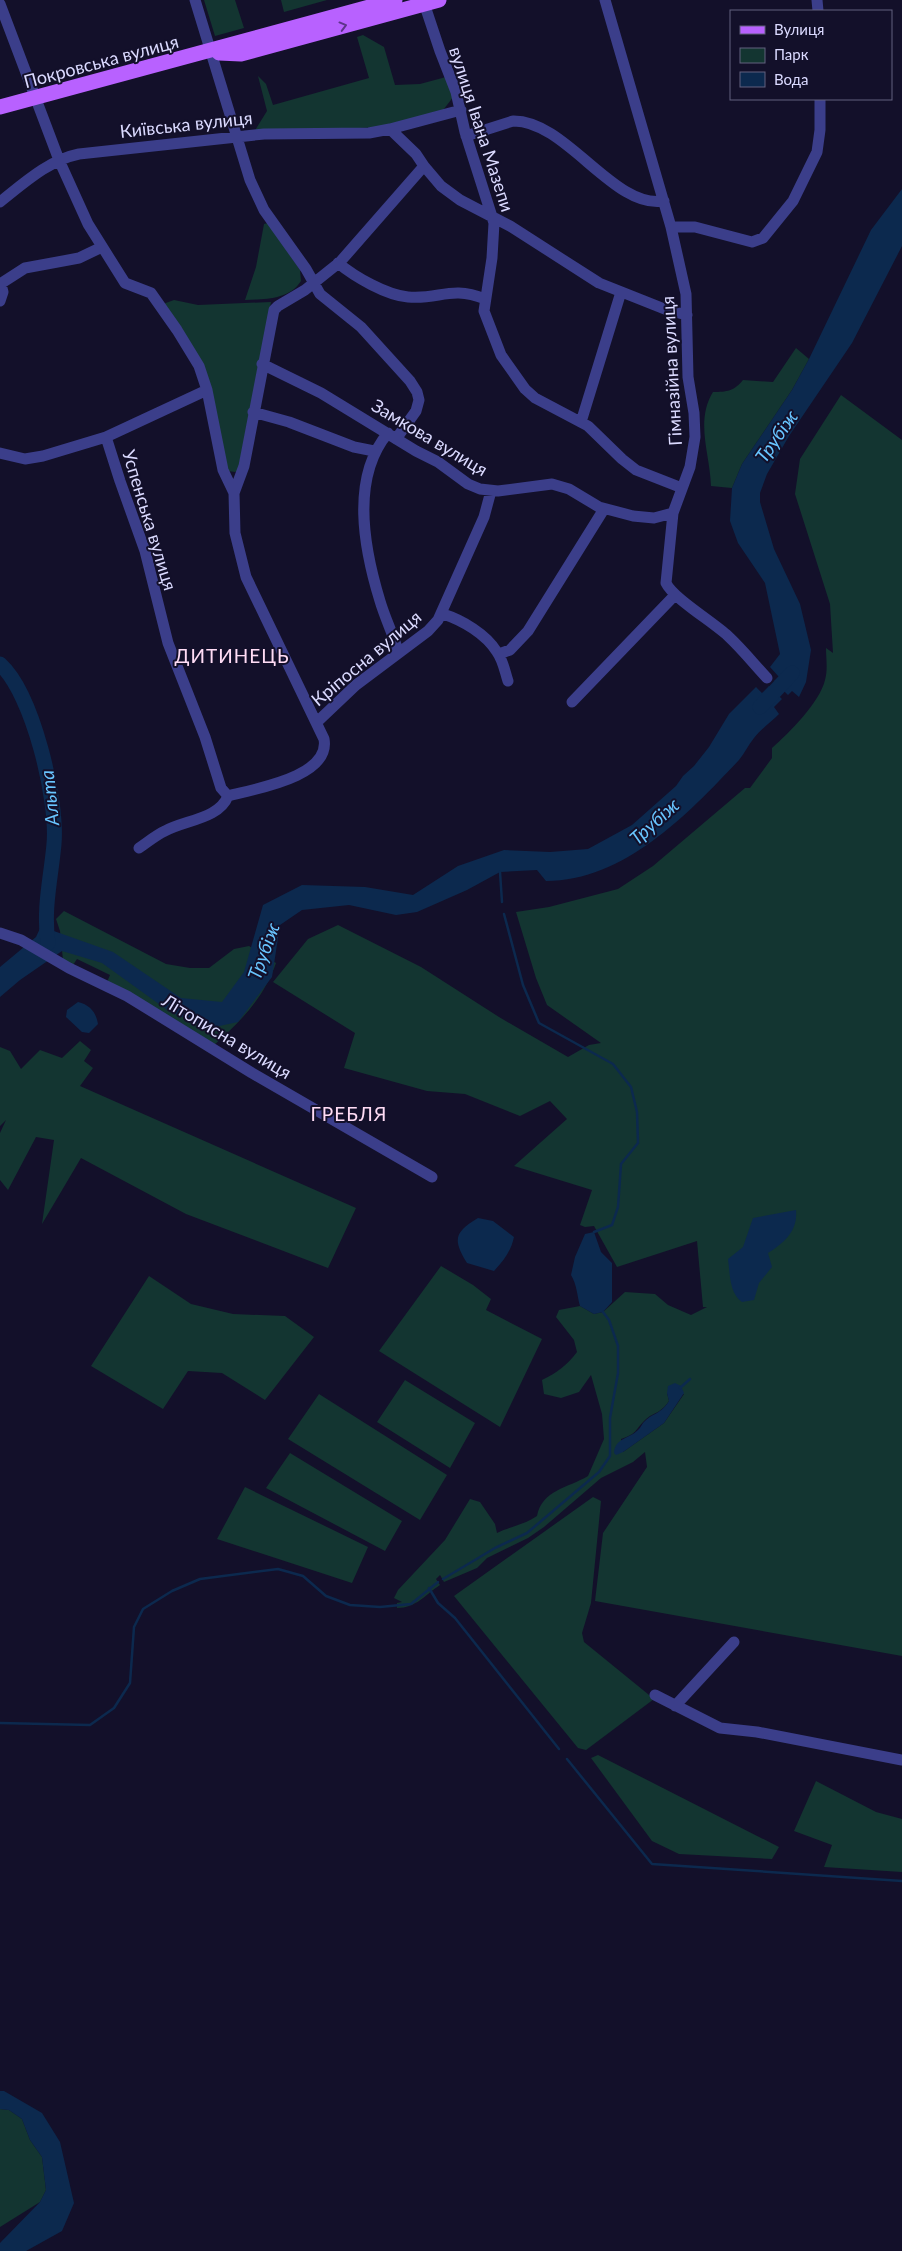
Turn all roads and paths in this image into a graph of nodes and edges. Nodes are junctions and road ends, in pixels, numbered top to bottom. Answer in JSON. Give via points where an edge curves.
{"nodes":[{"id":1,"x":195,"y":0,"type":"edge"},
{"id":2,"x":395,"y":0,"type":"edge"},
{"id":3,"x":605,"y":0,"type":"edge"},
{"id":4,"x":429,"y":1,"type":"edge"},
{"id":5,"x":0,"y":4,"type":"edge"},
{"id":6,"x":211,"y":51,"type":"junction"},
{"id":7,"x":36,"y":97,"type":"junction"},
{"id":8,"x":820,"y":100,"type":"edge"},
{"id":9,"x":0,"y":107,"type":"edge"},
{"id":10,"x":461,"y":110,"type":"junction"},
{"id":11,"x":390,"y":129,"type":"junction"},
{"id":12,"x":466,"y":136,"type":"junction"},
{"id":13,"x":237,"y":137,"type":"junction"},
{"id":14,"x":59,"y":160,"type":"junction"},
{"id":15,"x":424,"y":166,"type":"junction"},
{"id":16,"x":664,"y":201,"type":"junction"},
{"id":17,"x":0,"y":202,"type":"edge"},
{"id":18,"x":493,"y":216,"type":"junction"},
{"id":19,"x":671,"y":227,"type":"junction"},
{"id":20,"x":102,"y":247,"type":"junction"},
{"id":21,"x":338,"y":263,"type":"junction"},
{"id":22,"x":0,"y":284,"type":"edge"},
{"id":23,"x":313,"y":284,"type":"junction"},
{"id":24,"x":621,"y":292,"type":"junction"},
{"id":25,"x":485,"y":299,"type":"junction"},
{"id":26,"x":0,"y":301,"type":"edge"},
{"id":27,"x":687,"y":315,"type":"junction"},
{"id":28,"x":262,"y":364,"type":"junction"},
{"id":29,"x":206,"y":390,"type":"junction"},
{"id":30,"x":253,"y":412,"type":"junction"},
{"id":31,"x":581,"y":422,"type":"junction"},
{"id":32,"x":392,"y":436,"type":"junction"},
{"id":33,"x":106,"y":437,"type":"junction"},
{"id":34,"x":374,"y":451,"type":"junction"},
{"id":35,"x":0,"y":453,"type":"edge"},
{"id":36,"x":682,"y":488,"type":"junction"},
{"id":37,"x":490,"y":491,"type":"junction"},
{"id":38,"x":234,"y":492,"type":"junction"},
{"id":39,"x":604,"y":508,"type":"junction"},
{"id":40,"x":673,"y":513,"type":"junction"},
{"id":41,"x":675,"y":595,"type":"junction"},
{"id":42,"x":443,"y":614,"type":"junction"},
{"id":43,"x":398,"y":651,"type":"junction"},
{"id":44,"x":499,"y":654,"type":"junction"},
{"id":45,"x":767,"y":678,"type":"dead end"},
{"id":46,"x":508,"y":681,"type":"dead end"},
{"id":47,"x":572,"y":702,"type":"dead end"},
{"id":48,"x":317,"y":722,"type":"junction"},
{"id":49,"x":228,"y":796,"type":"junction"},
{"id":50,"x":139,"y":848,"type":"dead end"},
{"id":51,"x":0,"y":932,"type":"edge"},
{"id":52,"x":432,"y":1176,"type":"dead end"},
{"id":53,"x":734,"y":1642,"type":"dead end"},
{"id":54,"x":655,"y":1695,"type":"dead end"},
{"id":55,"x":675,"y":1706,"type":"junction"},
{"id":56,"x":902,"y":1760,"type":"edge"}],
"edges":[{"from":1,"to":6,"type":"street"},
{"from":2,"to":6,"type":"main road","name":"Покровська вулиця"},
{"from":3,"to":16,"type":"street","name":"Гімназійна вулиця"},
{"from":6,"to":4,"type":"main road","name":"Покровська вулиця","one_way":true,"via":[[241,54]]},
{"from":4,"to":10,"type":"street","name":"вулиця Івана Мазепи"},
{"from":5,"to":7,"type":"street"},
{"from":6,"to":7,"type":"main road","name":"Покровська вулиця"},
{"from":6,"to":13,"type":"street"},
{"from":7,"to":9,"type":"main road","name":"Покровська вулиця"},
{"from":7,"to":14,"type":"street"},
{"from":8,"to":19,"type":"street","via":[[817,152],[793,201],[763,238],[747,241],[695,228]]},
{"from":10,"to":11,"type":"street","name":"Київська вулиця"},
{"from":10,"to":12,"type":"street","name":"вулиця Івана Мазепи"},
{"from":11,"to":13,"type":"street","name":"Київська вулиця"},
{"from":11,"to":15,"type":"street"},
{"from":12,"to":16,"type":"street","via":[[513,120],[520,121],[559,139],[636,197],[651,202]]},
{"from":12,"to":18,"type":"street","name":"вулиця Івана Мазепи"},
{"from":13,"to":14,"type":"street","name":"Київська вулиця","via":[[101,151]]},
{"from":13,"to":23,"type":"street","via":[[264,210]]},
{"from":14,"to":17,"type":"street","name":"Київська вулиця"},
{"from":14,"to":20,"type":"street"},
{"from":15,"to":18,"type":"street","via":[[450,193]]},
{"from":15,"to":21,"type":"street"},
{"from":16,"to":19,"type":"street","name":"Гімназійна вулиця"},
{"from":18,"to":24,"type":"street","via":[[590,278]]},
{"from":18,"to":25,"type":"street","name":"вулиця Івана Мазепи","via":[[494,243]]},
{"from":19,"to":27,"type":"street","name":"Гімназійна вулиця","via":[[686,290]]},
{"from":20,"to":22,"type":"street","via":[[79,258],[25,268]]},
{"from":20,"to":29,"type":"street","via":[[124,283],[148,292],[159,305],[192,353]]},
{"from":21,"to":23,"type":"street"},
{"from":21,"to":25,"type":"street","via":[[363,280],[404,296],[458,292]]},
{"from":22,"to":26,"type":"street"},
{"from":23,"to":28,"type":"street","via":[[276,308]]},
{"from":23,"to":32,"type":"street","via":[[323,297],[361,327],[416,389],[419,398],[416,411]]},
{"from":24,"to":27,"type":"street"},
{"from":24,"to":31,"type":"street"},
{"from":25,"to":31,"type":"street","name":"вулиця Івана Мазепи","via":[[485,316],[495,341],[505,362],[525,389],[535,398]]},
{"from":27,"to":36,"type":"street","name":"Гімназійна вулиця","via":[[688,377],[695,432],[692,456]]},
{"from":28,"to":30,"type":"street"},
{"from":28,"to":32,"type":"street","name":"Замкова вулиця","via":[[321,392]]},
{"from":29,"to":33,"type":"street"},
{"from":29,"to":38,"type":"street","via":[[223,470]]},
{"from":30,"to":34,"type":"street"},
{"from":30,"to":38,"type":"street","via":[[244,466]]},
{"from":31,"to":36,"type":"street","name":"вулиця Івана Мазепи","via":[[632,467]]},
{"from":32,"to":34,"type":"street"},
{"from":32,"to":37,"type":"street","name":"Замкова вулиця","via":[[438,462],[468,484]]},
{"from":33,"to":35,"type":"street","via":[[29,459]]},
{"from":33,"to":49,"type":"street","name":"Успенська вулиця","via":[[145,551],[168,643],[221,788]]},
{"from":34,"to":43,"type":"street","via":[[366,477],[364,516],[376,588]]},
{"from":36,"to":40,"type":"street","name":"Гімназійна вулиця"},
{"from":37,"to":39,"type":"street","name":"Замкова вулиця","via":[[552,484],[569,489]]},
{"from":37,"to":42,"type":"street","name":"Кріпосна вулиця","via":[[484,517]]},
{"from":38,"to":48,"type":"street","via":[[236,533],[246,578]]},
{"from":39,"to":40,"type":"street","name":"Замкова вулиця","via":[[647,518]]},
{"from":39,"to":44,"type":"street","via":[[528,631],[510,650]]},
{"from":40,"to":41,"type":"street","name":"Гімназійна вулиця","via":[[665,578]]},
{"from":41,"to":45,"type":"street","via":[[729,637]]},
{"from":41,"to":47,"type":"street"},
{"from":42,"to":43,"type":"street","name":"Кріпосна вулиця","via":[[428,631]]},
{"from":42,"to":44,"type":"street","via":[[466,625]]},
{"from":43,"to":48,"type":"street","name":"Кріпосна вулиця"},
{"from":44,"to":46,"type":"street"},
{"from":48,"to":49,"type":"street","name":"Кріпосна вулиця","via":[[324,739],[324,749],[313,766],[290,778]]},
{"from":49,"to":50,"type":"street","via":[[224,805],[215,812],[165,831]]},
{"from":51,"to":52,"type":"street","name":"Літописна вулиця","via":[[127,996],[252,1073]]},
{"from":53,"to":55,"type":"street"},
{"from":54,"to":55,"type":"street"},
{"from":55,"to":56,"type":"street","via":[[720,1728]]}]}
